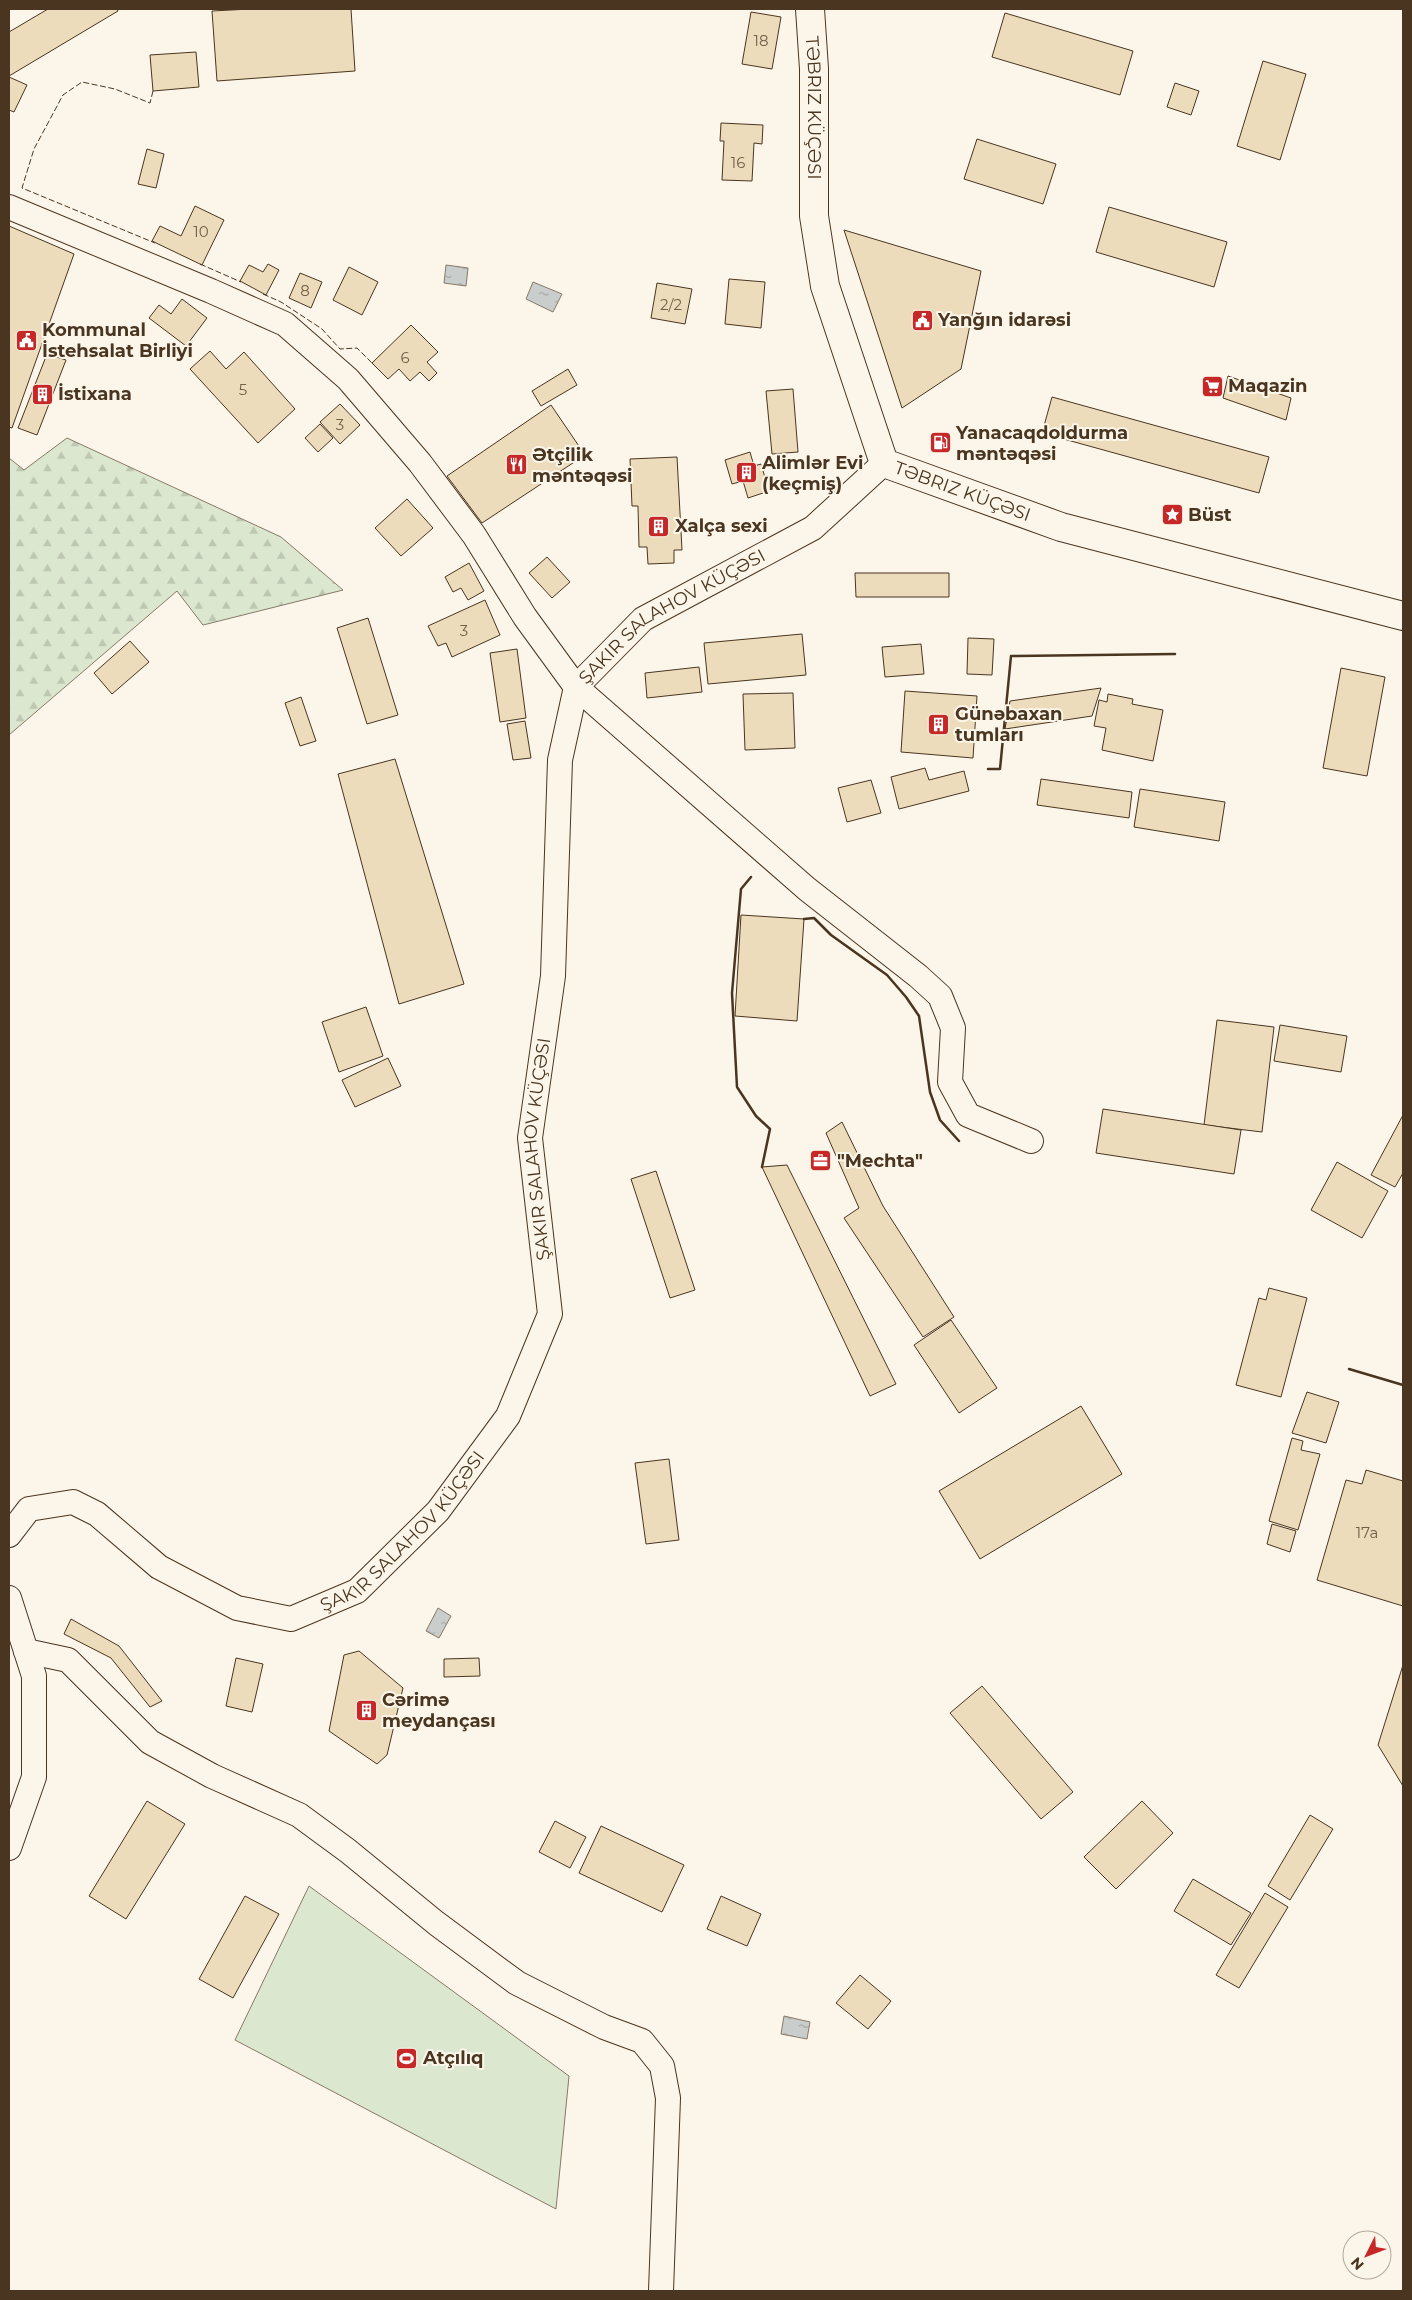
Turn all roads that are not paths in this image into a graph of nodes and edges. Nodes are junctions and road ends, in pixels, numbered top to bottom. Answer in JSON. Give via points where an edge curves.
{"nodes":[{"id":1,"x":810,"y":9,"type":"edge"},
{"id":2,"x":9,"y":207,"type":"edge"},
{"id":3,"x":884,"y":463,"type":"junction"},
{"id":4,"x":1403,"y":616,"type":"edge"},
{"id":5,"x":576,"y":687,"type":"junction"},
{"id":6,"x":1032,"y":1141,"type":"dead end"},
{"id":7,"x":9,"y":1536,"type":"edge"},
{"id":8,"x":9,"y":1598,"type":"edge"},
{"id":9,"x":26,"y":1651,"type":"junction"},
{"id":10,"x":9,"y":1848,"type":"edge"},
{"id":11,"x":661,"y":2291,"type":"edge"}],
"edges":[{"from":1,"to":3,"type":"main road","name":"TƏBRIZ KÜÇƏSI","via":[[814,68],[814,216],[823,277]]},
{"from":2,"to":5,"type":"street","via":[[211,290],[284,324],[348,379],[420,463],[474,535],[524,617]]},
{"from":3,"to":4,"type":"main road","name":"TƏBRIZ KÜÇƏSI","via":[[1061,527]]},
{"from":3,"to":5,"type":"street","name":"ŞAKIR SALAHOV KÜÇƏSI","via":[[813,528],[643,619]]},
{"from":5,"to":6,"type":"street","via":[[807,889],[940,996],[953,1028],[950,1082],[968,1115]]},
{"from":5,"to":7,"type":"street","name":"ŞAKIR SALAHOV KÜÇƏSI","via":[[560,760],[553,976],[530,1138],[550,1314],[508,1416],[438,1511],[358,1591],[291,1619],[237,1608],[158,1567],[97,1514],[72,1502],[29,1509]]},
{"from":8,"to":9,"type":"street"},
{"from":9,"to":10,"type":"street","via":[[34,1676],[34,1777]]},
{"from":9,"to":11,"type":"street","via":[[68,1660],[150,1742],[212,1776],[299,1815],[516,1982],[604,2027],[642,2041],[662,2066],[668,2098]]}]}
